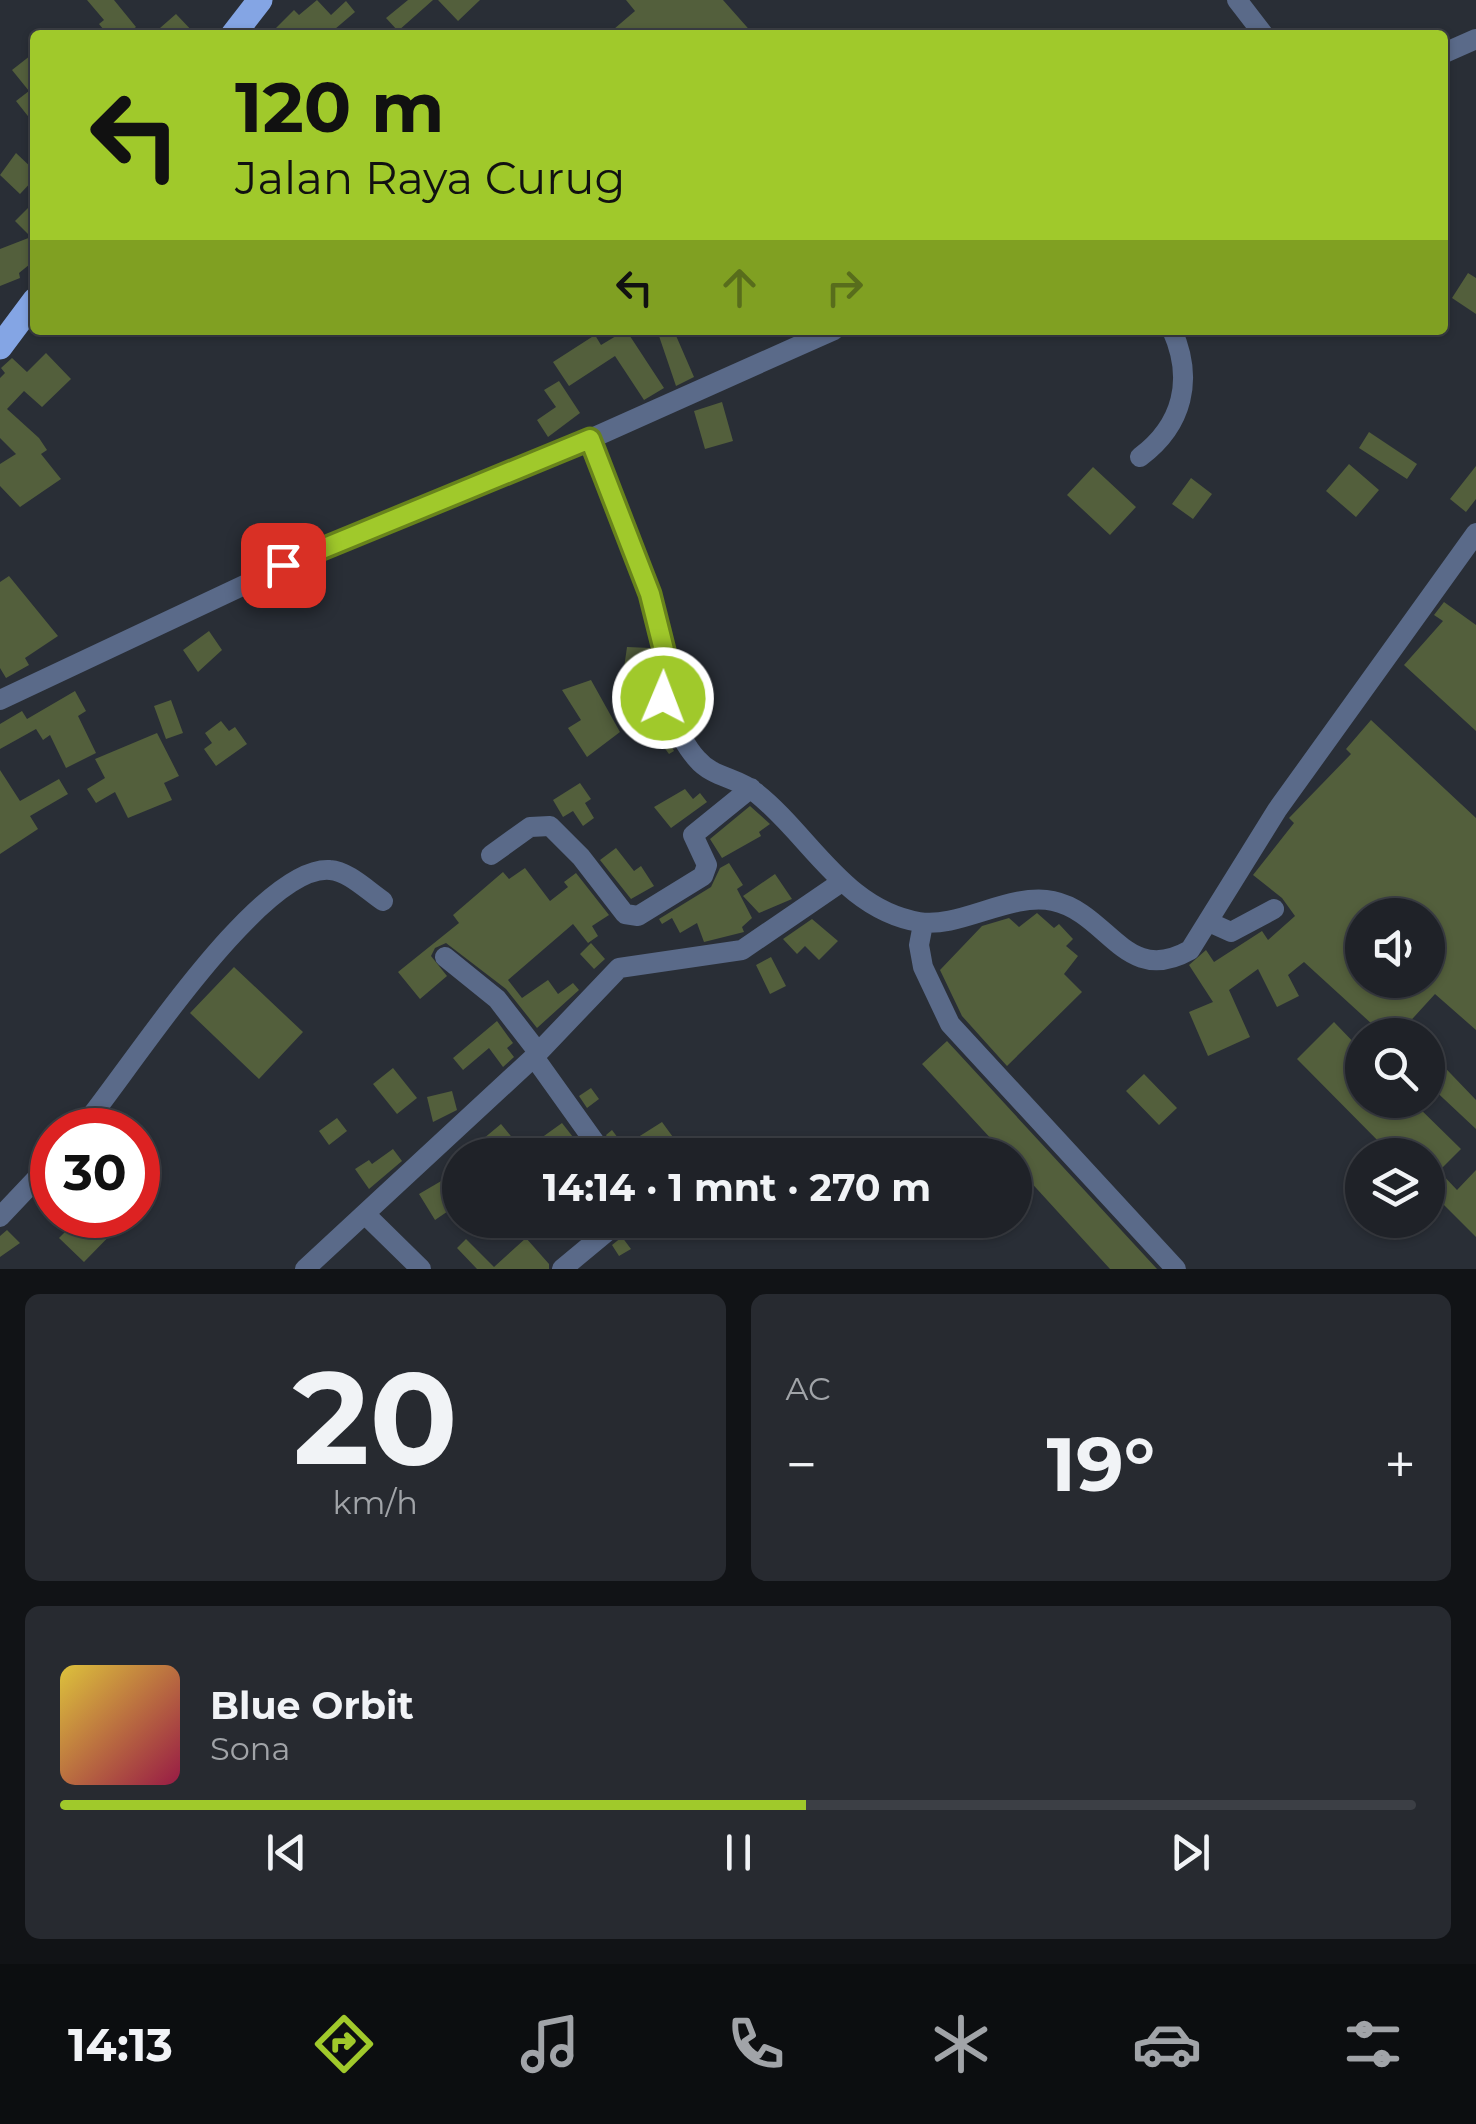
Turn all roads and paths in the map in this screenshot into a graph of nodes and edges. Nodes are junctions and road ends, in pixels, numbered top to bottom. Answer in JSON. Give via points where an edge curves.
{"nodes":[{"id":1,"x":260,"y":0,"type":"edge"},
{"id":2,"x":1237,"y":0,"type":"edge"},
{"id":3,"x":237,"y":30,"type":"edge"},
{"id":4,"x":1260,"y":30,"type":"edge"},
{"id":5,"x":1476,"y":39,"type":"edge"},
{"id":6,"x":1448,"y":51,"type":"edge"},
{"id":7,"x":30,"y":307,"type":"edge"},
{"id":8,"x":823,"y":335,"type":"edge"},
{"id":9,"x":1174,"y":335,"type":"edge"},
{"id":10,"x":0,"y":347,"type":"edge"},
{"id":11,"x":590,"y":439,"type":"junction"},
{"id":12,"x":1140,"y":457,"type":"dead end"},
{"id":13,"x":1476,"y":533,"type":"edge"},
{"id":14,"x":0,"y":700,"type":"edge"},
{"id":15,"x":751,"y":788,"type":"junction"},
{"id":16,"x":491,"y":855,"type":"dead end"},
{"id":17,"x":840,"y":883,"type":"junction"},
{"id":18,"x":382,"y":900,"type":"dead end"},
{"id":19,"x":1274,"y":909,"type":"dead end"},
{"id":20,"x":1211,"y":923,"type":"junction"},
{"id":21,"x":923,"y":924,"type":"junction"},
{"id":22,"x":445,"y":958,"type":"dead end"},
{"id":23,"x":536,"y":1054,"type":"junction"},
{"id":24,"x":97,"y":1108,"type":"edge"},
{"id":25,"x":593,"y":1138,"type":"edge"},
{"id":26,"x":30,"y":1185,"type":"edge"},
{"id":27,"x":0,"y":1216,"type":"edge"},
{"id":28,"x":367,"y":1216,"type":"junction"},
{"id":29,"x":599,"y":1238,"type":"edge"},
{"id":30,"x":305,"y":1269,"type":"edge"},
{"id":31,"x":421,"y":1269,"type":"edge"},
{"id":32,"x":562,"y":1269,"type":"edge"},
{"id":33,"x":1176,"y":1269,"type":"edge"}],
"edges":[{"from":1,"to":3,"type":"main road"},
{"from":2,"to":4,"type":"street"},
{"from":5,"to":6,"type":"street"},
{"from":7,"to":10,"type":"main road"},
{"from":8,"to":11,"type":"street"},
{"from":9,"to":12,"type":"street","via":[[1185,370],[1181,404],[1161,442]]},
{"from":11,"to":14,"type":"street","via":[[342,539]]},
{"from":11,"to":15,"type":"street","via":[[650,594],[664,650],[668,710],[694,757],[717,776]]},
{"from":13,"to":20,"type":"street","via":[[1277,810]]},
{"from":15,"to":16,"type":"street","via":[[693,835],[707,866],[703,876],[638,916],[625,914],[550,826],[530,827]]},
{"from":15,"to":17,"type":"street"},
{"from":17,"to":21,"type":"street"},
{"from":17,"to":23,"type":"street","via":[[742,950],[619,968]]},
{"from":18,"to":24,"type":"street","via":[[328,869],[289,886],[218,947]]},
{"from":19,"to":20,"type":"street","via":[[1232,932]]},
{"from":20,"to":21,"type":"street","via":[[1190,950],[1153,962],[1132,955],[1077,909],[1051,900]]},
{"from":21,"to":33,"type":"street","via":[[923,966],[950,1024]]},
{"from":22,"to":23,"type":"street","via":[[496,999]]},
{"from":23,"to":25,"type":"street"},
{"from":23,"to":28,"type":"street"},
{"from":26,"to":27,"type":"street"},
{"from":28,"to":30,"type":"street"},
{"from":28,"to":31,"type":"street"},
{"from":29,"to":32,"type":"street"}]}
